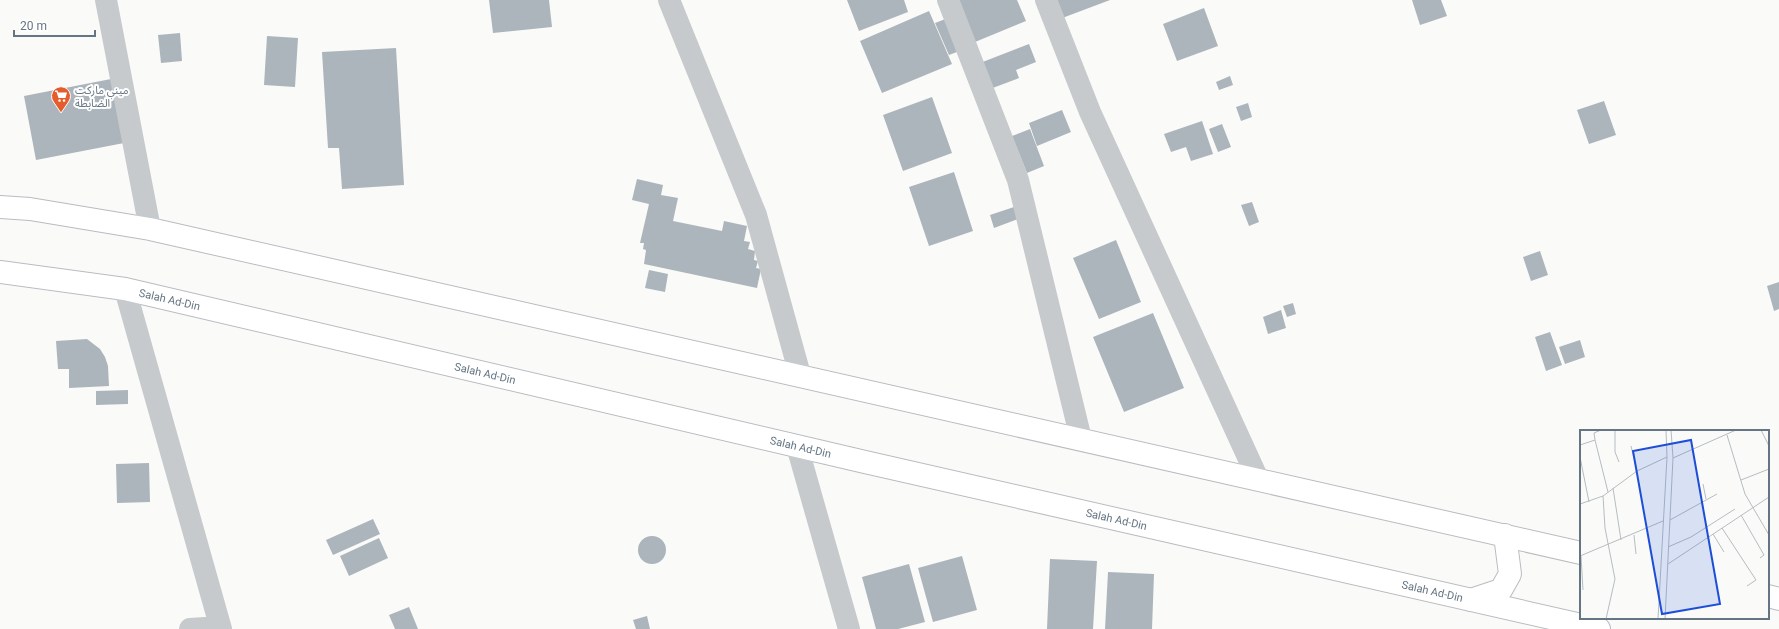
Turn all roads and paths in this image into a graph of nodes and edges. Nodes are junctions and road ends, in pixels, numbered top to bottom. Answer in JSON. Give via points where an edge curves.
{"nodes":[{"id":1,"x":106,"y":0,"type":"edge"},
{"id":2,"x":669,"y":0,"type":"edge"},
{"id":3,"x":948,"y":0,"type":"edge"},
{"id":4,"x":1046,"y":0,"type":"edge"},
{"id":5,"x":0,"y":207,"type":"edge"},
{"id":6,"x":150,"y":229,"type":"junction"},
{"id":7,"x":0,"y":272,"type":"edge"},
{"id":8,"x":125,"y":289,"type":"junction"},
{"id":9,"x":800,"y":375,"type":"junction"},
{"id":10,"x":1081,"y":439,"type":"junction"},
{"id":11,"x":797,"y":446,"type":"junction"},
{"id":12,"x":1258,"y":479,"type":"junction"},
{"id":13,"x":1505,"y":535,"type":"junction"},
{"id":14,"x":1580,"y":553,"type":"edge"},
{"id":15,"x":1769,"y":596,"type":"edge"},
{"id":16,"x":1779,"y":599,"type":"edge"},
{"id":17,"x":1471,"y":600,"type":"junction"},
{"id":18,"x":220,"y":628,"type":"edge"},
{"id":19,"x":190,"y":629,"type":"edge"},
{"id":20,"x":849,"y":629,"type":"edge"},
{"id":21,"x":1600,"y":629,"type":"edge"}],
"edges":[{"from":1,"to":6,"type":"lane"},
{"from":2,"to":9,"type":"lane","via":[[756,215]]},
{"from":3,"to":10,"type":"lane","via":[[1018,180]]},
{"from":4,"to":12,"type":"lane","via":[[1090,112]]},
{"from":5,"to":6,"type":"highway","via":[[30,209]]},
{"from":6,"to":9,"type":"highway"},
{"from":7,"to":8,"type":"highway","name":"Salah Ad-Din"},
{"from":8,"to":11,"type":"highway","name":"Salah Ad-Din"},
{"from":8,"to":18,"type":"lane"},
{"from":9,"to":10,"type":"highway"},
{"from":10,"to":12,"type":"highway"},
{"from":11,"to":17,"type":"highway","name":"Salah Ad-Din"},
{"from":11,"to":20,"type":"lane"},
{"from":12,"to":13,"type":"highway"},
{"from":13,"to":14,"type":"highway"},
{"from":13,"to":17,"type":"highway","via":[[1510,574],[1500,590]]},
{"from":15,"to":16,"type":"highway"},
{"from":17,"to":21,"type":"highway","name":"Salah Ad-Din"},
{"from":18,"to":19,"type":"lane"}]}
